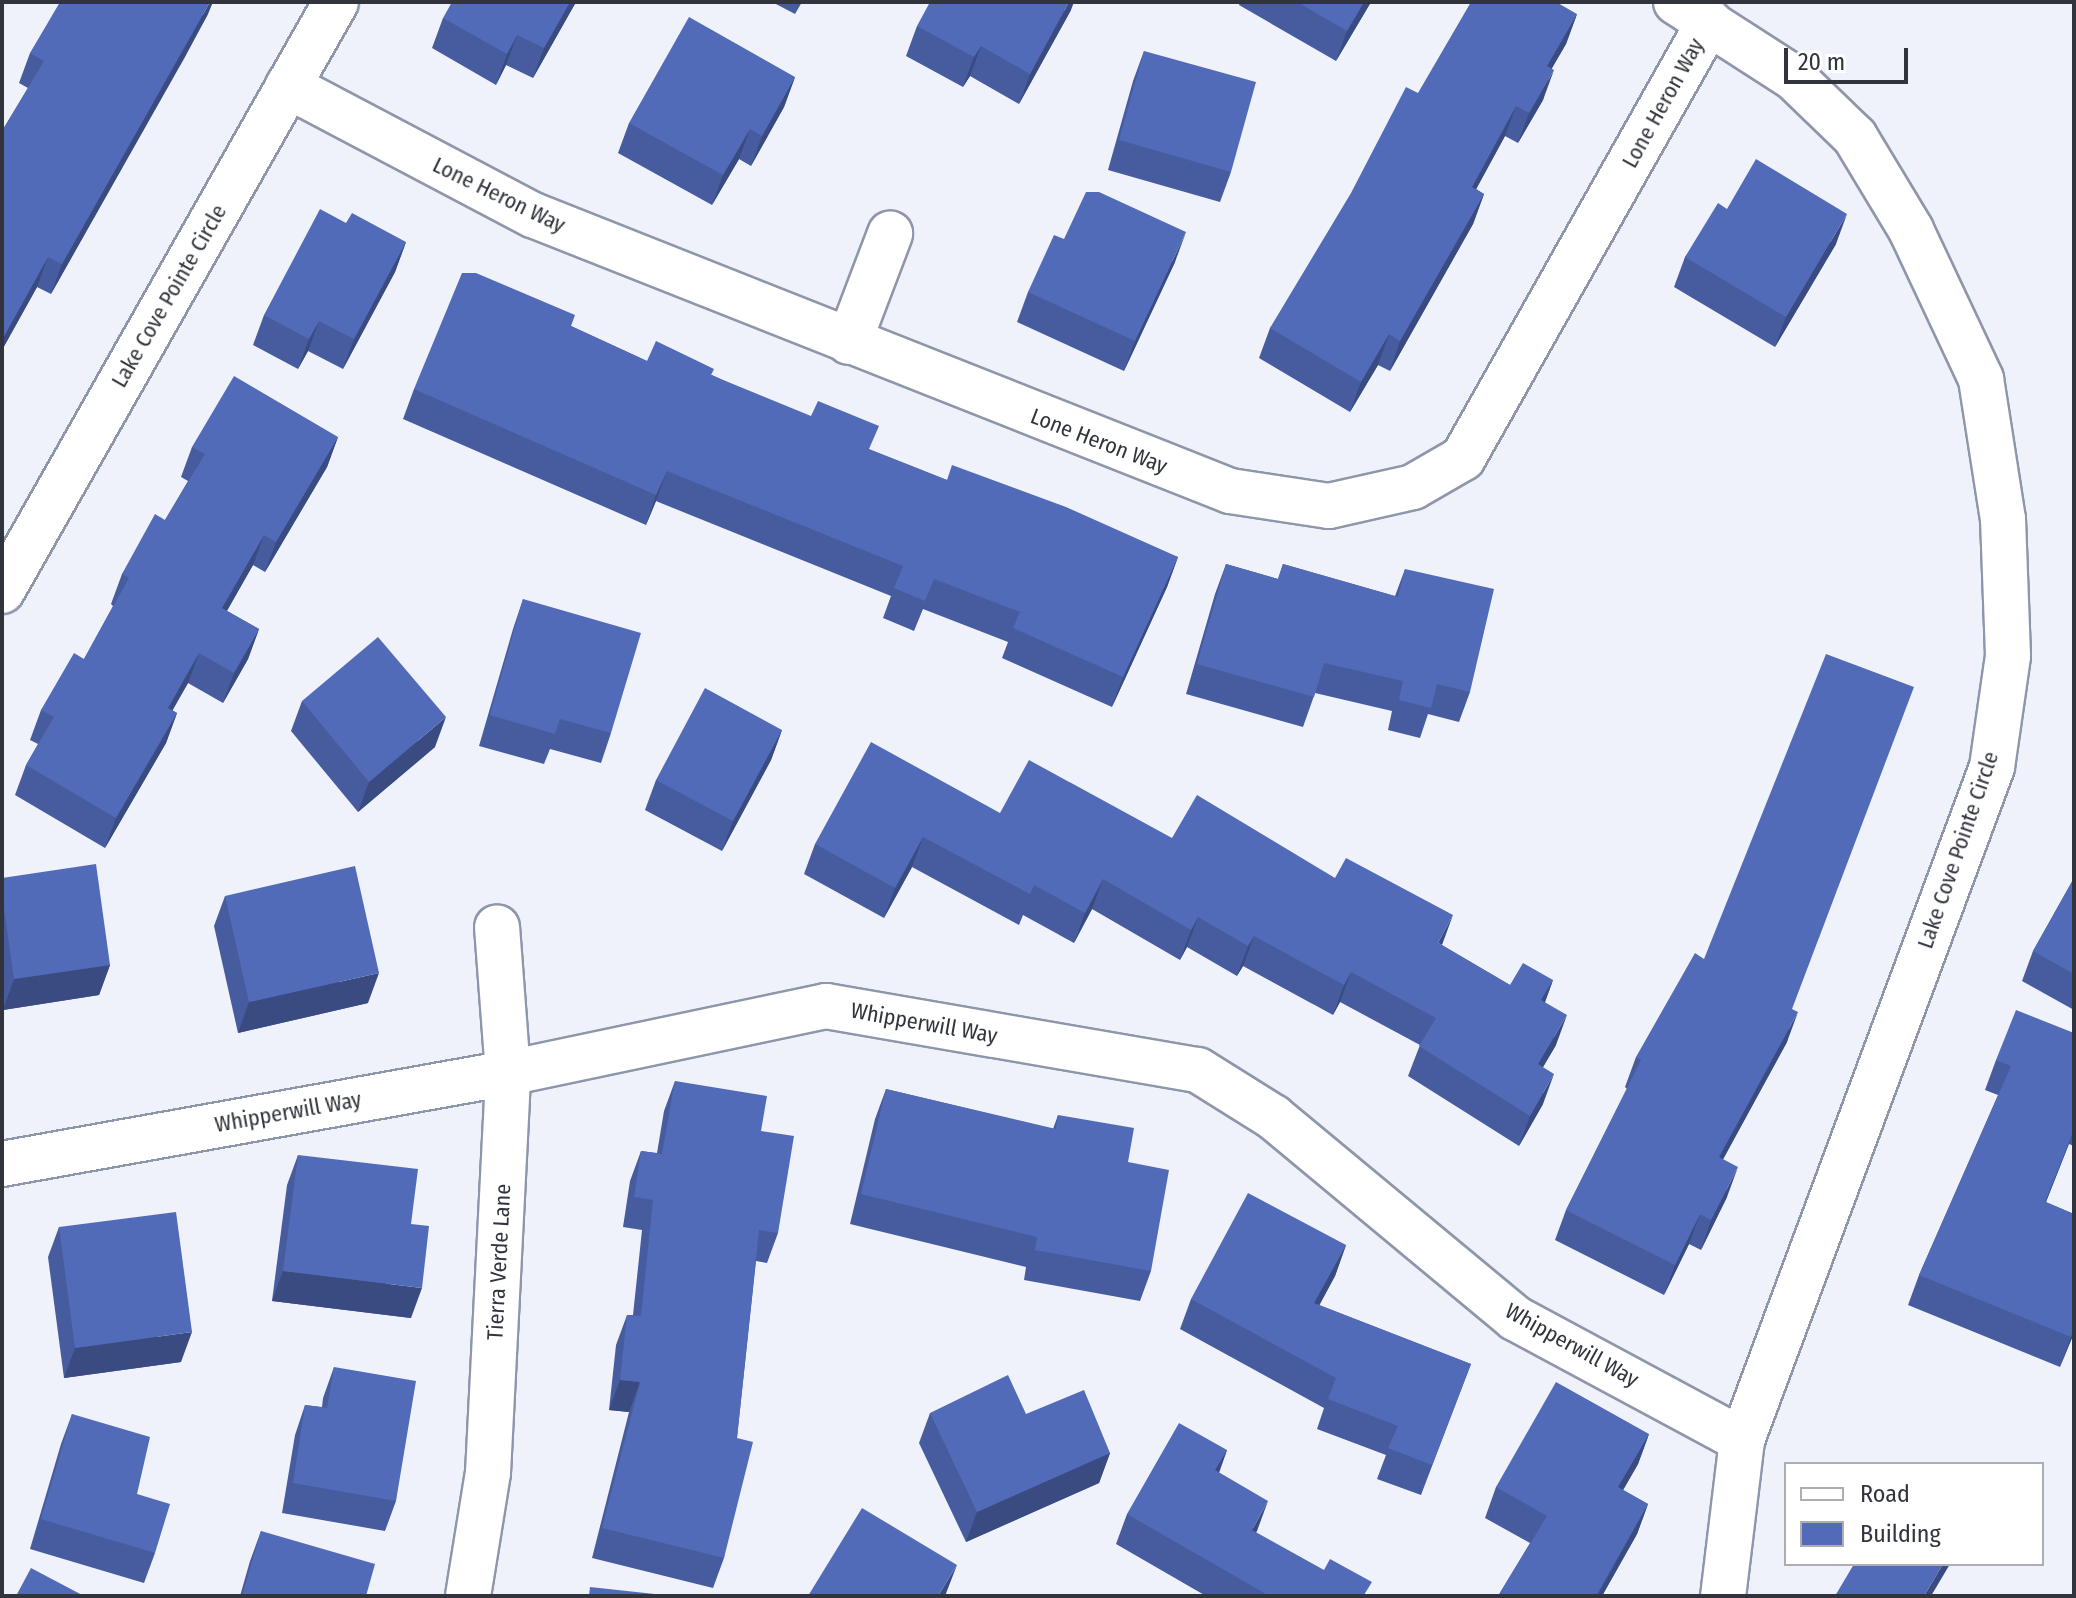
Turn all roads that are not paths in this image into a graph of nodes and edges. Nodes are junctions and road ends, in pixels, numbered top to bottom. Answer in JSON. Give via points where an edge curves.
{"nodes":[{"id":1,"x":336,"y":2,"type":"edge"},
{"id":2,"x":1693,"y":12,"type":"edge"},
{"id":3,"x":288,"y":86,"type":"junction"},
{"id":4,"x":890,"y":234,"type":"dead end"},
{"id":5,"x":849,"y":342,"type":"junction"},
{"id":6,"x":2,"y":591,"type":"edge"},
{"id":7,"x":497,"y":927,"type":"dead end"},
{"id":8,"x":508,"y":1073,"type":"junction"},
{"id":9,"x":2,"y":1164,"type":"edge"},
{"id":10,"x":1742,"y":1440,"type":"junction"},
{"id":11,"x":468,"y":1596,"type":"edge"},
{"id":12,"x":1723,"y":1596,"type":"edge"}],
"edges":[{"from":1,"to":3,"type":"street","name":"Lake Cove Pointe Circle"},
{"from":2,"to":5,"type":"street","name":"Lone Heron Way","via":[[1463,458],[1413,487],[1329,506],[1230,491]]},
{"from":2,"to":10,"type":"street","name":"Lake Cove Pointe Circle","via":[[1794,78],[1855,137],[1911,230],[1981,379],[2003,519],[2008,656],[1992,767]]},
{"from":3,"to":5,"type":"street","name":"Lone Heron Way","via":[[533,215]]},
{"from":3,"to":6,"type":"street","name":"Lake Cove Pointe Circle"},
{"from":4,"to":5,"type":"street"},
{"from":7,"to":8,"type":"street","name":"Tierra Verde Lane"},
{"from":8,"to":9,"type":"street","name":"Whipperwill Way"},
{"from":8,"to":10,"type":"street","name":"Whipperwill Way","via":[[826,1006],[1198,1070],[1273,1117],[1515,1318]]},
{"from":8,"to":11,"type":"street","name":"Tierra Verde Lane","via":[[488,1473]]},
{"from":10,"to":12,"type":"street","name":"Lake Cove Pointe Circle"}]}
